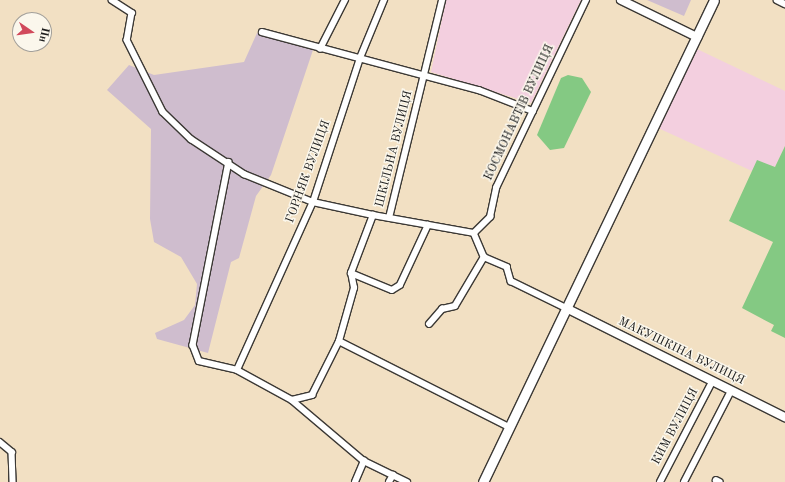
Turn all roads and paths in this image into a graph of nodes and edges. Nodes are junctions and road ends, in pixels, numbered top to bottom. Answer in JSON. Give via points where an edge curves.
{"nodes":[{"id":1,"x":112,"y":0,"type":"edge"},
{"id":2,"x":345,"y":0,"type":"edge"},
{"id":3,"x":384,"y":0,"type":"edge"},
{"id":4,"x":442,"y":0,"type":"edge"},
{"id":5,"x":586,"y":0,"type":"edge"},
{"id":6,"x":621,"y":0,"type":"edge"},
{"id":7,"x":714,"y":0,"type":"edge"},
{"id":8,"x":777,"y":0,"type":"edge"},
{"id":9,"x":785,"y":4,"type":"edge"},
{"id":10,"x":262,"y":32,"type":"dead end"},
{"id":11,"x":697,"y":37,"type":"junction"},
{"id":12,"x":320,"y":49,"type":"junction"},
{"id":13,"x":360,"y":58,"type":"junction"},
{"id":14,"x":424,"y":75,"type":"junction"},
{"id":15,"x":533,"y":111,"type":"junction"},
{"id":16,"x":229,"y":162,"type":"junction"},
{"id":17,"x":313,"y":202,"type":"junction"},
{"id":18,"x":372,"y":215,"type":"junction"},
{"id":19,"x":389,"y":218,"type":"junction"},
{"id":20,"x":428,"y":225,"type":"junction"},
{"id":21,"x":474,"y":233,"type":"junction"},
{"id":22,"x":484,"y":257,"type":"junction"},
{"id":23,"x":351,"y":273,"type":"junction"},
{"id":24,"x":566,"y":308,"type":"junction"},
{"id":25,"x":428,"y":324,"type":"dead end"},
{"id":26,"x":339,"y":341,"type":"junction"},
{"id":27,"x":237,"y":370,"type":"junction"},
{"id":28,"x":712,"y":382,"type":"junction"},
{"id":29,"x":731,"y":391,"type":"junction"},
{"id":30,"x":292,"y":400,"type":"junction"},
{"id":31,"x":785,"y":417,"type":"edge"},
{"id":32,"x":509,"y":427,"type":"junction"},
{"id":33,"x":0,"y":442,"type":"edge"},
{"id":34,"x":364,"y":461,"type":"junction"},
{"id":35,"x":393,"y":475,"type":"junction"},
{"id":36,"x":12,"y":482,"type":"edge"},
{"id":37,"x":355,"y":482,"type":"edge"},
{"id":38,"x":390,"y":482,"type":"edge"},
{"id":39,"x":407,"y":482,"type":"edge"},
{"id":40,"x":483,"y":482,"type":"edge"},
{"id":41,"x":660,"y":482,"type":"edge"},
{"id":42,"x":684,"y":482,"type":"edge"}],
"edges":[{"from":1,"to":16,"type":"street","via":[[132,13],[127,40],[163,112],[191,139]]},
{"from":2,"to":12,"type":"street"},
{"from":3,"to":13,"type":"street","name":"ГОРНЯК ВУЛИЦЯ"},
{"from":4,"to":14,"type":"street","name":"ШКІЛЬНА ВУЛИЦЯ"},
{"from":5,"to":15,"type":"street","name":"КОСМОНАВТІВ ВУЛИЦЯ"},
{"from":6,"to":11,"type":"street"},
{"from":7,"to":11,"type":"main road"},
{"from":8,"to":9,"type":"street"},
{"from":10,"to":12,"type":"street"},
{"from":11,"to":24,"type":"main road"},
{"from":12,"to":13,"type":"street"},
{"from":13,"to":14,"type":"street"},
{"from":13,"to":17,"type":"street","name":"ГОРНЯК ВУЛИЦЯ"},
{"from":14,"to":15,"type":"street","via":[[479,90]]},
{"from":14,"to":19,"type":"street","name":"ШКІЛЬНА ВУЛИЦЯ"},
{"from":15,"to":21,"type":"street","name":"КОСМОНАВТІВ ВУЛИЦЯ","via":[[496,188],[490,218]]},
{"from":16,"to":17,"type":"street","via":[[244,174]]},
{"from":16,"to":27,"type":"street","via":[[193,345],[199,361]]},
{"from":17,"to":18,"type":"street"},
{"from":17,"to":27,"type":"street","name":"ГОРНЯК ВУЛИЦЯ"},
{"from":18,"to":19,"type":"street","name":"ШКІЛЬНА ВУЛИЦЯ"},
{"from":18,"to":23,"type":"street","name":"ШКІЛЬНА ВУЛИЦЯ"},
{"from":19,"to":20,"type":"street"},
{"from":20,"to":21,"type":"street"},
{"from":20,"to":23,"type":"street","via":[[400,285],[392,290]]},
{"from":21,"to":22,"type":"street"},
{"from":22,"to":24,"type":"street","via":[[507,267],[511,281]]},
{"from":22,"to":25,"type":"street","via":[[455,306],[442,309]]},
{"from":23,"to":26,"type":"street","name":"ШКІЛЬНА ВУЛИЦЯ","via":[[354,288]]},
{"from":24,"to":28,"type":"street","name":"МАКУШКІНА ВУЛИЦЯ"},
{"from":24,"to":32,"type":"main road"},
{"from":26,"to":30,"type":"street","name":"ШКІЛЬНА ВУЛИЦЯ","via":[[312,395]]},
{"from":26,"to":32,"type":"street"},
{"from":27,"to":30,"type":"street"},
{"from":28,"to":29,"type":"street","name":"МАКУШКІНА ВУЛИЦЯ"},
{"from":28,"to":41,"type":"street","name":"КИМ ВУЛИЦЯ"},
{"from":29,"to":31,"type":"street","name":"МАКУШКІНА ВУЛИЦЯ"},
{"from":29,"to":42,"type":"street"},
{"from":30,"to":34,"type":"street"},
{"from":32,"to":40,"type":"main road"},
{"from":33,"to":36,"type":"street","via":[[12,452]]},
{"from":34,"to":35,"type":"street"},
{"from":34,"to":37,"type":"street"},
{"from":35,"to":38,"type":"street"},
{"from":35,"to":39,"type":"street"}]}
